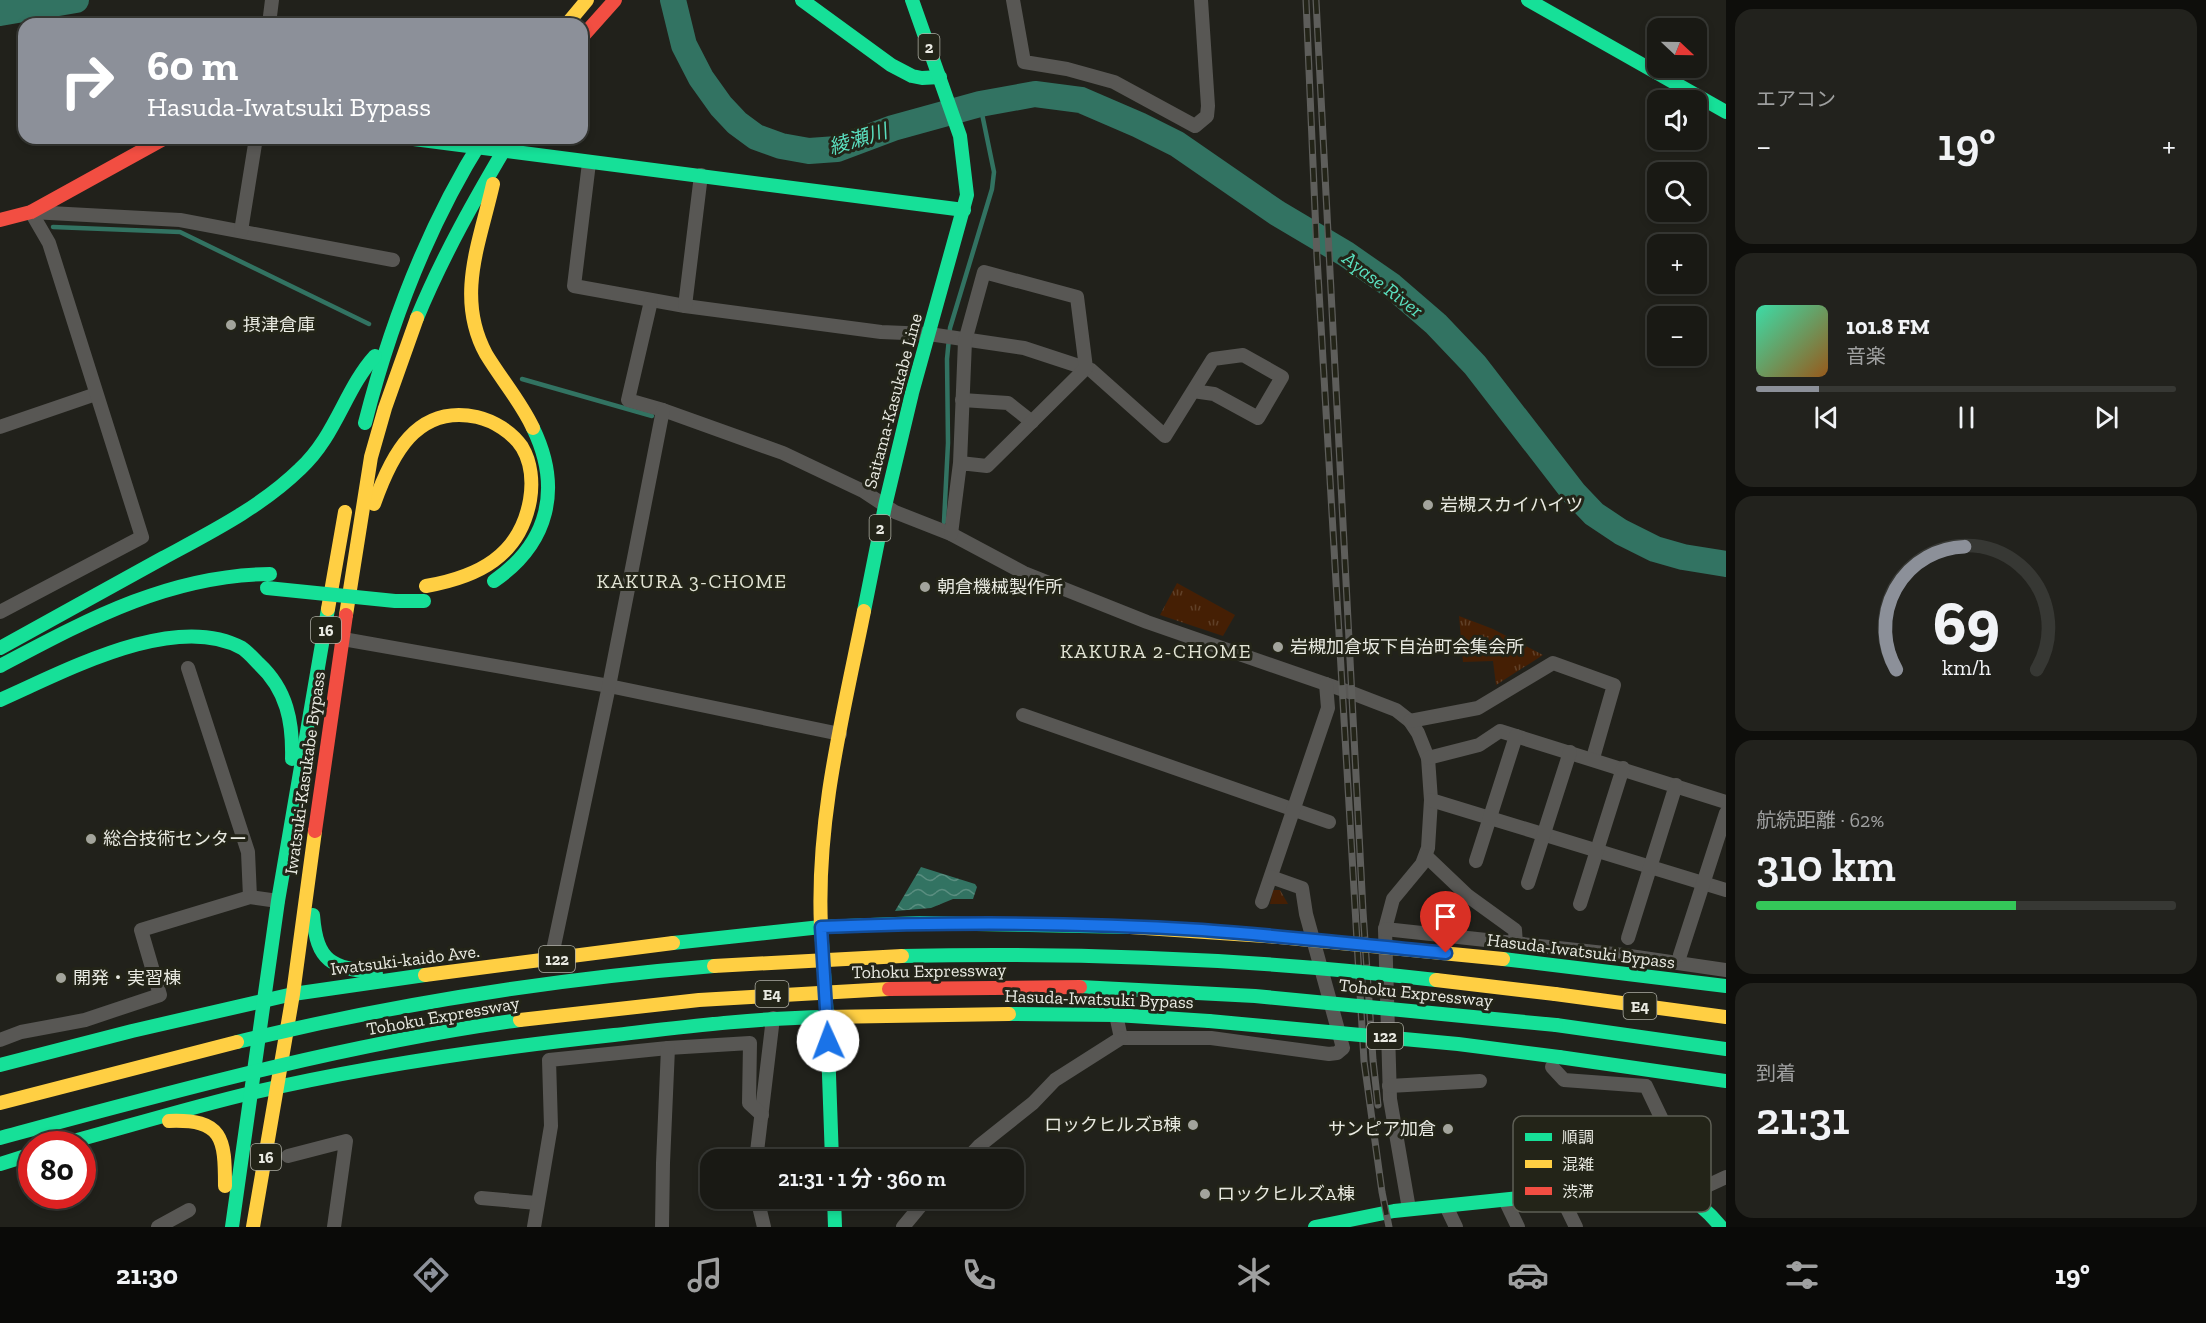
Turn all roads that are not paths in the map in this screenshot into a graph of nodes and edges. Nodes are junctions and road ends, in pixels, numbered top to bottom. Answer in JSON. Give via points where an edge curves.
{"nodes":[{"id":1,"x":272,"y":0,"type":"edge"},
{"id":2,"x":587,"y":0,"type":"edge"},
{"id":3,"x":615,"y":0,"type":"edge"},
{"id":4,"x":801,"y":0,"type":"edge"},
{"id":5,"x":912,"y":0,"type":"edge"},
{"id":6,"x":1013,"y":0,"type":"edge"},
{"id":7,"x":1201,"y":0,"type":"edge"},
{"id":8,"x":1528,"y":0,"type":"edge"},
{"id":9,"x":270,"y":18,"type":"edge"},
{"id":10,"x":572,"y":18,"type":"edge"},
{"id":11,"x":588,"y":30,"type":"edge"},
{"id":12,"x":940,"y":77,"type":"junction"},
{"id":13,"x":1726,"y":112,"type":"edge"},
{"id":14,"x":154,"y":144,"type":"edge"},
{"id":15,"x":255,"y":144,"type":"edge"},
{"id":16,"x":479,"y":144,"type":"edge"},
{"id":17,"x":483,"y":144,"type":"edge"},
{"id":18,"x":508,"y":144,"type":"edge"},
{"id":19,"x":500,"y":155,"type":"junction"},
{"id":20,"x":588,"y":163,"type":"junction"},
{"id":21,"x":701,"y":175,"type":"junction"},
{"id":22,"x":964,"y":210,"type":"junction"},
{"id":23,"x":31,"y":212,"type":"junction"},
{"id":24,"x":0,"y":220,"type":"edge"},
{"id":25,"x":241,"y":231,"type":"junction"},
{"id":26,"x":393,"y":260,"type":"dead end"},
{"id":27,"x":651,"y":301,"type":"junction"},
{"id":28,"x":685,"y":306,"type":"junction"},
{"id":29,"x":929,"y":334,"type":"junction"},
{"id":30,"x":955,"y":339,"type":"junction"},
{"id":31,"x":386,"y":345,"type":"junction"},
{"id":32,"x":1086,"y":368,"type":"junction"},
{"id":33,"x":1193,"y":391,"type":"junction"},
{"id":34,"x":96,"y":394,"type":"junction"},
{"id":35,"x":962,"y":400,"type":"junction"},
{"id":36,"x":663,"y":410,"type":"junction"},
{"id":37,"x":1032,"y":422,"type":"junction"},
{"id":38,"x":0,"y":427,"type":"edge"},
{"id":39,"x":361,"y":436,"type":"dead end"},
{"id":40,"x":960,"y":463,"type":"junction"},
{"id":41,"x":347,"y":498,"type":"dead end"},
{"id":42,"x":885,"y":506,"type":"junction"},
{"id":43,"x":951,"y":534,"type":"junction"},
{"id":44,"x":275,"y":574,"type":"dead end"},
{"id":45,"x":324,"y":579,"type":"dead end"},
{"id":46,"x":368,"y":584,"type":"dead end"},
{"id":47,"x":400,"y":588,"type":"dead end"},
{"id":48,"x":480,"y":588,"type":"dead end"},
{"id":49,"x":262,"y":589,"type":"dead end"},
{"id":50,"x":234,"y":590,"type":"dead end"},
{"id":51,"x":213,"y":594,"type":"dead end"},
{"id":52,"x":429,"y":601,"type":"dead end"},
{"id":53,"x":0,"y":612,"type":"edge"},
{"id":54,"x":344,"y":635,"type":"junction"},
{"id":55,"x":0,"y":648,"type":"edge"},
{"id":56,"x":0,"y":666,"type":"edge"},
{"id":57,"x":188,"y":668,"type":"dead end"},
{"id":58,"x":1326,"y":684,"type":"junction"},
{"id":59,"x":609,"y":686,"type":"junction"},
{"id":60,"x":0,"y":700,"type":"edge"},
{"id":61,"x":1023,"y":715,"type":"dead end"},
{"id":62,"x":1410,"y":721,"type":"junction"},
{"id":63,"x":840,"y":734,"type":"junction"},
{"id":64,"x":1516,"y":736,"type":"junction"},
{"id":65,"x":1570,"y":752,"type":"junction"},
{"id":66,"x":1428,"y":758,"type":"junction"},
{"id":67,"x":1593,"y":758,"type":"junction"},
{"id":68,"x":1623,"y":768,"type":"junction"},
{"id":69,"x":322,"y":781,"type":"junction"},
{"id":70,"x":1676,"y":785,"type":"junction"},
{"id":71,"x":1431,"y":800,"type":"junction"},
{"id":72,"x":1726,"y":802,"type":"edge"},
{"id":73,"x":1294,"y":810,"type":"junction"},
{"id":74,"x":1726,"y":813,"type":"edge"},
{"id":75,"x":1489,"y":818,"type":"junction"},
{"id":76,"x":1329,"y":822,"type":"dead end"},
{"id":77,"x":1543,"y":834,"type":"junction"},
{"id":78,"x":1597,"y":851,"type":"junction"},
{"id":79,"x":1426,"y":856,"type":"junction"},
{"id":80,"x":1476,"y":861,"type":"dead end"},
{"id":81,"x":1651,"y":867,"type":"junction"},
{"id":82,"x":1271,"y":877,"type":"junction"},
{"id":83,"x":1528,"y":883,"type":"dead end"},
{"id":84,"x":1704,"y":884,"type":"junction"},
{"id":85,"x":1726,"y":891,"type":"edge"},
{"id":86,"x":279,"y":895,"type":"junction"},
{"id":87,"x":250,"y":897,"type":"junction"},
{"id":88,"x":1262,"y":902,"type":"dead end"},
{"id":89,"x":1580,"y":904,"type":"dead end"},
{"id":90,"x":821,"y":927,"type":"junction"},
{"id":91,"x":1385,"y":929,"type":"junction"},
{"id":92,"x":1628,"y":938,"type":"dead end"},
{"id":93,"x":1516,"y":944,"type":"junction"},
{"id":94,"x":1680,"y":955,"type":"dead end"},
{"id":95,"x":550,"y":960,"type":"junction"},
{"id":96,"x":1726,"y":970,"type":"edge"},
{"id":97,"x":411,"y":977,"type":"junction"},
{"id":98,"x":1726,"y":986,"type":"edge"},
{"id":99,"x":294,"y":994,"type":"junction"},
{"id":100,"x":263,"y":1000,"type":"junction"},
{"id":101,"x":1116,"y":1015,"type":"junction"},
{"id":102,"x":1726,"y":1017,"type":"edge"},
{"id":103,"x":773,"y":1018,"type":"junction"},
{"id":104,"x":827,"y":1018,"type":"junction"},
{"id":105,"x":305,"y":1025,"type":"junction"},
{"id":106,"x":1121,"y":1038,"type":"junction"},
{"id":107,"x":0,"y":1040,"type":"edge"},
{"id":108,"x":187,"y":1041,"type":"dead end"},
{"id":109,"x":668,"y":1048,"type":"junction"},
{"id":110,"x":1726,"y":1049,"type":"edge"},
{"id":111,"x":1556,"y":1062,"type":"junction"},
{"id":112,"x":0,"y":1065,"type":"edge"},
{"id":113,"x":330,"y":1077,"type":"junction"},
{"id":114,"x":1480,"y":1081,"type":"dead end"},
{"id":115,"x":1726,"y":1081,"type":"edge"},
{"id":116,"x":1389,"y":1086,"type":"junction"},
{"id":117,"x":278,"y":1087,"type":"junction"},
{"id":118,"x":251,"y":1093,"type":"junction"},
{"id":119,"x":0,"y":1103,"type":"edge"},
{"id":120,"x":762,"y":1115,"type":"junction"},
{"id":121,"x":1659,"y":1116,"type":"edge"},
{"id":122,"x":270,"y":1131,"type":"junction"},
{"id":123,"x":96,"y":1136,"type":"edge"},
{"id":124,"x":0,"y":1138,"type":"edge"},
{"id":125,"x":96,"y":1138,"type":"edge"},
{"id":126,"x":757,"y":1149,"type":"edge"},
{"id":127,"x":832,"y":1149,"type":"edge"},
{"id":128,"x":976,"y":1149,"type":"edge"},
{"id":129,"x":288,"y":1156,"type":"dead end"},
{"id":130,"x":18,"y":1158,"type":"edge"},
{"id":131,"x":0,"y":1164,"type":"edge"},
{"id":132,"x":1726,"y":1177,"type":"edge"},
{"id":133,"x":1711,"y":1184,"type":"edge"},
{"id":134,"x":481,"y":1198,"type":"dead end"},
{"id":135,"x":1513,"y":1199,"type":"edge"},
{"id":136,"x":1505,"y":1200,"type":"junction"},
{"id":137,"x":537,"y":1203,"type":"junction"},
{"id":138,"x":1446,"y":1206,"type":"junction"},
{"id":139,"x":760,"y":1209,"type":"edge"},
{"id":140,"x":834,"y":1209,"type":"edge"},
{"id":141,"x":918,"y":1209,"type":"edge"},
{"id":142,"x":1409,"y":1209,"type":"junction"},
{"id":143,"x":189,"y":1210,"type":"dead end"},
{"id":144,"x":1568,"y":1212,"type":"edge"},
{"id":145,"x":1710,"y":1212,"type":"edge"},
{"id":146,"x":1325,"y":1226,"type":"edge"},
{"id":147,"x":158,"y":1227,"type":"edge"},
{"id":148,"x":225,"y":1227,"type":"edge"},
{"id":149,"x":232,"y":1227,"type":"edge"},
{"id":150,"x":253,"y":1227,"type":"edge"},
{"id":151,"x":334,"y":1227,"type":"edge"},
{"id":152,"x":534,"y":1227,"type":"edge"},
{"id":153,"x":662,"y":1227,"type":"edge"},
{"id":154,"x":764,"y":1227,"type":"edge"},
{"id":155,"x":835,"y":1227,"type":"edge"},
{"id":156,"x":903,"y":1227,"type":"edge"},
{"id":157,"x":1456,"y":1227,"type":"edge"},
{"id":158,"x":1518,"y":1227,"type":"edge"},
{"id":159,"x":1575,"y":1227,"type":"edge"},
{"id":160,"x":1721,"y":1227,"type":"edge"}],
"edges":[{"from":1,"to":9,"type":"street"},
{"from":2,"to":10,"type":"main road"},
{"from":3,"to":11,"type":"main road"},
{"from":4,"to":12,"type":"main road","via":[[891,65],[912,76]]},
{"from":5,"to":12,"type":"main road","name":"Saitama-Kasukabe Line","number":"2"},
{"from":6,"to":7,"type":"street","via":[[1024,62],[1114,82],[1195,126],[1207,116],[1208,106]]},
{"from":8,"to":13,"type":"main road"},
{"from":12,"to":22,"type":"main road","name":"Saitama-Kasukabe Line","number":"2","via":[[960,136],[966,175]]},
{"from":14,"to":23,"type":"main road"},
{"from":15,"to":25,"type":"street"},
{"from":16,"to":31,"type":"main road","via":[[436,220]]},
{"from":17,"to":19,"type":"main road"},
{"from":18,"to":19,"type":"main road","name":"Iwatsuki-Kasukabe Bypass","number":"16"},
{"from":19,"to":20,"type":"main road"},
{"from":19,"to":48,"type":"main road","via":[[471,269],[471,309],[484,353],[539,440],[548,480],[543,520],[534,542],[506,573]]},
{"from":19,"to":54,"type":"main road","name":"Iwatsuki-Kasukabe Bypass","number":"16","via":[[435,274],[385,408],[364,490]]},
{"from":20,"to":21,"type":"main road"},
{"from":20,"to":27,"type":"street","via":[[574,286]]},
{"from":21,"to":22,"type":"main road"},
{"from":21,"to":28,"type":"street"},
{"from":22,"to":29,"type":"main road","name":"Saitama-Kasukabe Line","number":"2"},
{"from":23,"to":24,"type":"main road"},
{"from":23,"to":25,"type":"street","via":[[180,220]]},
{"from":23,"to":34,"type":"street","via":[[49,243]]},
{"from":25,"to":26,"type":"street"},
{"from":27,"to":28,"type":"street"},
{"from":27,"to":36,"type":"street","via":[[628,400]]},
{"from":28,"to":29,"type":"street","via":[[882,332]]},
{"from":29,"to":30,"type":"street"},
{"from":29,"to":42,"type":"main road","name":"Saitama-Kasukabe Line","number":"2"},
{"from":30,"to":32,"type":"street","via":[[1024,348]]},
{"from":30,"to":32,"type":"street","via":[[984,272],[1077,297]]},
{"from":30,"to":35,"type":"street"},
{"from":31,"to":39,"type":"main road"},
{"from":31,"to":55,"type":"main road","via":[[366,366],[329,435],[286,482],[240,516]]},
{"from":32,"to":33,"type":"street","via":[[1165,436]]},
{"from":32,"to":37,"type":"street"},
{"from":33,"to":33,"type":"street","via":[[1214,394],[1258,418],[1282,377],[1243,355],[1213,358]]},
{"from":34,"to":38,"type":"street"},
{"from":34,"to":53,"type":"street","via":[[142,537]]},
{"from":35,"to":37,"type":"street","via":[[1008,403]]},
{"from":35,"to":40,"type":"street"},
{"from":36,"to":42,"type":"street","via":[[783,453],[863,491]]},
{"from":36,"to":59,"type":"street"},
{"from":37,"to":40,"type":"street","via":[[987,466]]},
{"from":40,"to":43,"type":"street"},
{"from":41,"to":86,"type":"main road","name":"Iwatsuki-Kasukabe Bypass","number":"16"},
{"from":42,"to":43,"type":"street"},
{"from":42,"to":63,"type":"main road","name":"Saitama-Kasukabe Line","number":"2"},
{"from":43,"to":58,"type":"street","via":[[1024,573],[1071,592]]},
{"from":44,"to":56,"type":"main road","via":[[224,576],[155,593]]},
{"from":45,"to":46,"type":"main road"},
{"from":47,"to":54,"type":"main road","via":[[464,578],[496,561],[516,539],[528,513],[531,485],[525,454],[511,434],[482,417],[442,416],[426,422],[394,454],[374,504]]},
{"from":49,"to":52,"type":"main road","bridge":true},
{"from":50,"to":51,"type":"main road"},
{"from":54,"to":59,"type":"street"},
{"from":54,"to":69,"type":"main road","name":"Iwatsuki-Kasukabe Bypass","number":"16"},
{"from":57,"to":87,"type":"street","via":[[248,852]]},
{"from":58,"to":62,"type":"street","via":[[1396,710]]},
{"from":58,"to":73,"type":"street","via":[[1328,708]]},
{"from":59,"to":63,"type":"street"},
{"from":59,"to":95,"type":"street"},
{"from":60,"to":86,"type":"main road","via":[[93,659],[146,643],[206,638],[222,640],[247,652],[275,681],[291,721],[291,767],[275,859]]},
{"from":61,"to":73,"type":"street"},
{"from":62,"to":66,"type":"street"},
{"from":62,"to":67,"type":"street","via":[[1478,708],[1553,663],[1614,685]]},
{"from":63,"to":90,"type":"main road","name":"Saitama-Kasukabe Line","number":"2","via":[[824,816],[819,887]]},
{"from":64,"to":65,"type":"street"},
{"from":64,"to":66,"type":"street","via":[[1500,731],[1479,745]]},
{"from":64,"to":75,"type":"street"},
{"from":65,"to":67,"type":"street"},
{"from":65,"to":77,"type":"street"},
{"from":66,"to":71,"type":"street"},
{"from":67,"to":68,"type":"street"},
{"from":68,"to":70,"type":"street"},
{"from":68,"to":78,"type":"street"},
{"from":69,"to":97,"type":"main road","via":[[313,901],[314,936],[320,951],[340,968]]},
{"from":69,"to":99,"type":"main road","name":"Iwatsuki-Kasukabe Bypass","number":"16"},
{"from":70,"to":72,"type":"street"},
{"from":70,"to":81,"type":"street"},
{"from":71,"to":75,"type":"street"},
{"from":71,"to":79,"type":"street"},
{"from":73,"to":76,"type":"street"},
{"from":73,"to":82,"type":"street"},
{"from":74,"to":84,"type":"street"},
{"from":75,"to":77,"type":"street"},
{"from":75,"to":80,"type":"street"},
{"from":77,"to":78,"type":"street"},
{"from":77,"to":83,"type":"street"},
{"from":78,"to":81,"type":"street"},
{"from":78,"to":89,"type":"street"},
{"from":79,"to":91,"type":"street","via":[[1393,899]]},
{"from":79,"to":93,"type":"street","via":[[1468,896],[1515,930]]},
{"from":81,"to":84,"type":"street"},
{"from":81,"to":92,"type":"street"},
{"from":82,"to":88,"type":"street"},
{"from":82,"to":106,"type":"street","via":[[1302,888],[1343,1048],[1329,1054],[1211,1038]]},
{"from":84,"to":85,"type":"street"},
{"from":84,"to":94,"type":"street"},
{"from":86,"to":87,"type":"street"},
{"from":86,"to":100,"type":"main road","name":"Iwatsuki-Kasukabe Bypass","number":"16"},
{"from":87,"to":107,"type":"street","via":[[141,930],[160,995],[85,1020]]},
{"from":90,"to":95,"type":"main road","name":"Iwatsuki-kaido Ave.","number":"122"},
{"from":90,"to":98,"type":"main road","name":"Hasuda-Iwatsuki Bypass","number":"122","bridge":true,"via":[[920,923],[1202,930]]},
{"from":90,"to":104,"type":"main road","name":"Saitama-Kasukabe Line"},
{"from":91,"to":93,"type":"street"},
{"from":91,"to":116,"type":"street"},
{"from":93,"to":96,"type":"street"},
{"from":95,"to":97,"type":"main road","name":"Iwatsuki-kaido Ave.","number":"122"},
{"from":97,"to":99,"type":"main road","name":"Iwatsuki-kaido Ave.","number":"122"},
{"from":99,"to":100,"type":"main road","name":"Iwatsuki-kaido Ave.","number":"122"},
{"from":99,"to":117,"type":"main road","name":"Iwatsuki-Kasukabe Bypass","number":"16"},
{"from":100,"to":112,"type":"main road","name":"Iwatsuki-kaido Ave.","number":"122"},
{"from":100,"to":118,"type":"main road","name":"Iwatsuki-Kasukabe Bypass","number":"16"},
{"from":101,"to":104,"type":"main road","name":"Hasuda-Iwatsuki Bypass","number":"122"},
{"from":101,"to":106,"type":"street"},
{"from":101,"to":111,"type":"main road","name":"Hasuda-Iwatsuki Bypass","number":"122","bridge":true,"via":[[1458,1044]]},
{"from":102,"to":105,"type":"main road","name":"Tohoku Expressway","number":"E4","bridge":true,"via":[[1339,970],[1046,955],[865,957],[734,964],[566,981]]},
{"from":103,"to":104,"type":"main road","number":"122"},
{"from":103,"to":113,"type":"main road","number":"122","via":[[519,1046]]},
{"from":103,"to":120,"type":"street"},
{"from":104,"to":127,"type":"main road","name":"Saitama-Kasukabe Line"},
{"from":105,"to":108,"type":"main road","bridge":true},
{"from":105,"to":119,"type":"main road","name":"Tohoku Expressway","number":"E4","bridge":true},
{"from":106,"to":128,"type":"street","via":[[1055,1080]]},
{"from":109,"to":120,"type":"street","via":[[750,1043],[749,1103]]},
{"from":109,"to":137,"type":"street","via":[[549,1060],[551,1125]]},
{"from":109,"to":153,"type":"street"},
{"from":110,"to":124,"type":"main road","name":"Tohoku Expressway","number":"E4","bridge":true,"via":[[1557,1025],[1264,996],[1043,987],[797,992],[552,1016],[437,1034],[202,1083]]},
{"from":111,"to":115,"type":"main road","name":"Hasuda-Iwatsuki Bypass","number":"122"},
{"from":111,"to":121,"type":"street","via":[[1564,1080],[1646,1086]]},
{"from":113,"to":117,"type":"main road","number":"122"},
{"from":113,"to":122,"type":"main road","via":[[303,1087]]},
{"from":114,"to":116,"type":"street"},
{"from":116,"to":142,"type":"street"},
{"from":117,"to":118,"type":"main road","number":"122"},
{"from":117,"to":122,"type":"main road","name":"Iwatsuki-Kasukabe Bypass","number":"16"},
{"from":118,"to":123,"type":"main road","number":"122"},
{"from":118,"to":149,"type":"main road","name":"Iwatsuki-Kasukabe Bypass","number":"16"},
{"from":120,"to":126,"type":"street"},
{"from":122,"to":150,"type":"main road","name":"Iwatsuki-Kasukabe Bypass","number":"16"},
{"from":125,"to":148,"type":"main road","via":[[169,1121],[193,1120],[209,1126],[224,1144]]},
{"from":129,"to":151,"type":"street","via":[[346,1141]]},
{"from":130,"to":131,"type":"main road"},
{"from":132,"to":133,"type":"street"},
{"from":134,"to":137,"type":"street"},
{"from":135,"to":136,"type":"main road"},
{"from":136,"to":138,"type":"main road"},
{"from":136,"to":158,"type":"street"},
{"from":137,"to":152,"type":"street"},
{"from":138,"to":142,"type":"main road"},
{"from":138,"to":157,"type":"street"},
{"from":139,"to":154,"type":"street"},
{"from":140,"to":155,"type":"main road"},
{"from":141,"to":156,"type":"street"},
{"from":142,"to":146,"type":"main road"},
{"from":143,"to":147,"type":"street"},
{"from":144,"to":159,"type":"street"},
{"from":145,"to":160,"type":"main road"}]}
